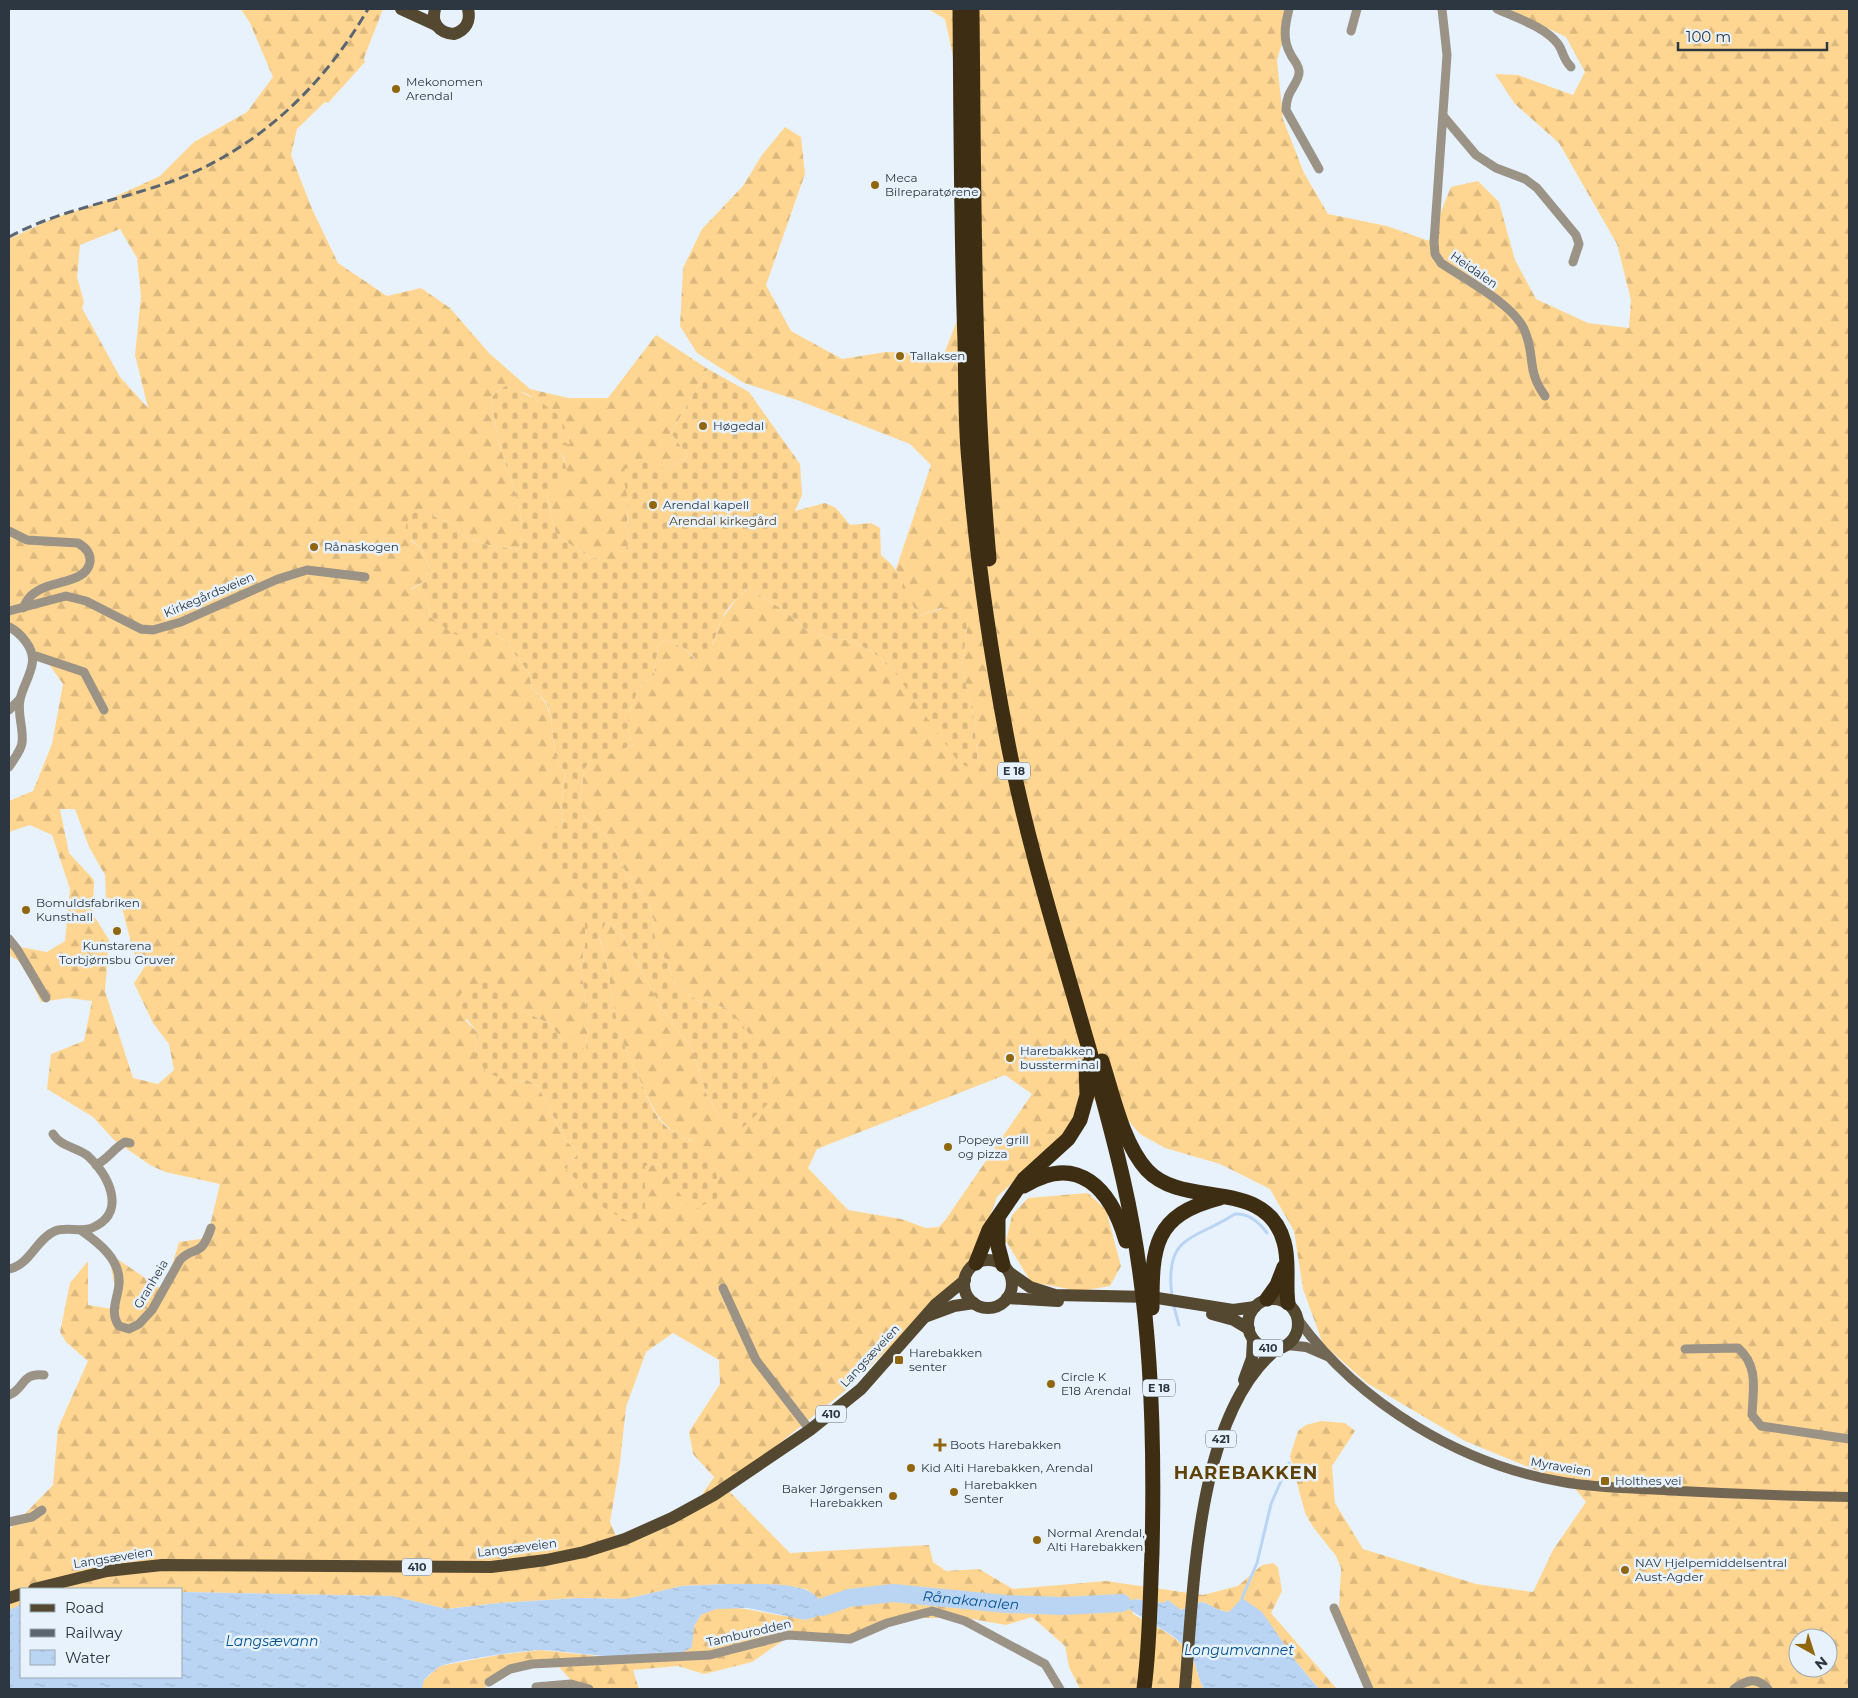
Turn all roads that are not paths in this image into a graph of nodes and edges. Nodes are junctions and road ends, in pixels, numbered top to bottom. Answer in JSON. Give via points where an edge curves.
{"nodes":[{"id":1,"x":402,"y":9,"type":"edge"},
{"id":2,"x":435,"y":9,"type":"edge"},
{"id":3,"x":468,"y":9,"type":"edge"},
{"id":4,"x":960,"y":9,"type":"edge"},
{"id":5,"x":972,"y":9,"type":"edge"},
{"id":6,"x":1289,"y":9,"type":"edge"},
{"id":7,"x":1357,"y":9,"type":"edge"},
{"id":8,"x":1441,"y":9,"type":"edge"},
{"id":9,"x":1497,"y":9,"type":"edge"},
{"id":10,"x":436,"y":25,"type":"junction"},
{"id":11,"x":1351,"y":31,"type":"dead end"},
{"id":12,"x":1571,"y":67,"type":"dead end"},
{"id":13,"x":1444,"y":118,"type":"junction"},
{"id":14,"x":1320,"y":169,"type":"dead end"},
{"id":15,"x":1573,"y":262,"type":"dead end"},
{"id":16,"x":1545,"y":396,"type":"dead end"},
{"id":17,"x":9,"y":531,"type":"edge"},
{"id":18,"x":365,"y":577,"type":"dead end"},
{"id":19,"x":23,"y":608,"type":"junction"},
{"id":20,"x":9,"y":611,"type":"edge"},
{"id":21,"x":9,"y":627,"type":"edge"},
{"id":22,"x":33,"y":655,"type":"junction"},
{"id":23,"x":19,"y":700,"type":"junction"},
{"id":24,"x":9,"y":710,"type":"edge"},
{"id":25,"x":104,"y":710,"type":"dead end"},
{"id":26,"x":9,"y":767,"type":"edge"},
{"id":27,"x":9,"y":939,"type":"edge"},
{"id":28,"x":1071,"y":993,"type":"junction"},
{"id":29,"x":46,"y":998,"type":"dead end"},
{"id":30,"x":1104,"y":1068,"type":"junction"},
{"id":31,"x":53,"y":1134,"type":"dead end"},
{"id":32,"x":130,"y":1144,"type":"dead end"},
{"id":33,"x":96,"y":1165,"type":"junction"},
{"id":34,"x":1016,"y":1191,"type":"junction"},
{"id":35,"x":1223,"y":1197,"type":"junction"},
{"id":36,"x":998,"y":1218,"type":"junction"},
{"id":37,"x":211,"y":1228,"type":"dead end"},
{"id":38,"x":82,"y":1231,"type":"junction"},
{"id":39,"x":1287,"y":1261,"type":"junction"},
{"id":40,"x":976,"y":1263,"type":"junction"},
{"id":41,"x":9,"y":1269,"type":"edge"},
{"id":42,"x":1006,"y":1269,"type":"junction"},
{"id":43,"x":964,"y":1280,"type":"junction"},
{"id":44,"x":723,"y":1288,"type":"dead end"},
{"id":45,"x":1007,"y":1298,"type":"junction"},
{"id":46,"x":1091,"y":1299,"type":"junction"},
{"id":47,"x":974,"y":1303,"type":"junction"},
{"id":48,"x":1260,"y":1303,"type":"junction"},
{"id":49,"x":1288,"y":1303,"type":"junction"},
{"id":50,"x":1201,"y":1308,"type":"junction"},
{"id":51,"x":927,"y":1316,"type":"junction"},
{"id":52,"x":1299,"y":1321,"type":"junction"},
{"id":53,"x":1149,"y":1324,"type":"junction"},
{"id":54,"x":1251,"y":1334,"type":"junction"},
{"id":55,"x":1283,"y":1347,"type":"junction"},
{"id":56,"x":1685,"y":1349,"type":"dead end"},
{"id":57,"x":1332,"y":1359,"type":"junction"},
{"id":58,"x":44,"y":1375,"type":"dead end"},
{"id":59,"x":9,"y":1395,"type":"edge"},
{"id":60,"x":810,"y":1430,"type":"junction"},
{"id":61,"x":1849,"y":1439,"type":"edge"},
{"id":62,"x":1849,"y":1497,"type":"edge"},
{"id":63,"x":42,"y":1510,"type":"dead end"},
{"id":64,"x":9,"y":1522,"type":"edge"},
{"id":65,"x":1197,"y":1544,"type":"junction"},
{"id":66,"x":38,"y":1588,"type":"edge"},
{"id":67,"x":1334,"y":1608,"type":"dead end"},
{"id":68,"x":1151,"y":1646,"type":"junction"},
{"id":69,"x":489,"y":1682,"type":"dead end"},
{"id":70,"x":536,"y":1687,"type":"dead end"},
{"id":71,"x":589,"y":1689,"type":"edge"},
{"id":72,"x":1060,"y":1689,"type":"edge"},
{"id":73,"x":1144,"y":1689,"type":"edge"},
{"id":74,"x":1152,"y":1689,"type":"edge"},
{"id":75,"x":1180,"y":1689,"type":"edge"},
{"id":76,"x":1185,"y":1689,"type":"edge"},
{"id":77,"x":1369,"y":1689,"type":"edge"},
{"id":78,"x":1734,"y":1689,"type":"edge"},
{"id":79,"x":1768,"y":1689,"type":"edge"}],
"edges":[{"from":1,"to":10,"type":"main road"},
{"from":2,"to":10,"type":"main road"},
{"from":3,"to":10,"type":"main road","via":[[468,22],[459,32],[448,33]]},
{"from":4,"to":28,"type":"highway","number":"E 18","via":[[961,236],[968,449],[980,569],[1004,724],[1020,799]]},
{"from":5,"to":30,"type":"highway","number":"E 18","via":[[974,236],[981,460],[990,568],[1029,795]]},
{"from":6,"to":14,"type":"street","via":[[1284,36],[1299,74],[1286,99],[1286,110]]},
{"from":7,"to":11,"type":"street"},
{"from":8,"to":13,"type":"street","name":"Heidalen","via":[[1447,55]]},
{"from":9,"to":12,"type":"street","via":[[1547,34],[1559,45],[1563,60]]},
{"from":13,"to":15,"type":"street","via":[[1476,155],[1538,188],[1576,236],[1579,244]]},
{"from":13,"to":16,"type":"street","name":"Heidalen","via":[[1435,254],[1441,263],[1504,306],[1524,327],[1531,370],[1535,383]]},
{"from":17,"to":19,"type":"street","via":[[27,540],[78,543],[90,559],[80,575],[28,596]]},
{"from":18,"to":19,"type":"street","name":"Kirkegårdsveien","via":[[307,570],[278,578],[181,622],[153,630],[134,626],[74,597],[54,598]]},
{"from":19,"to":20,"type":"street","name":"Kirkegårdsveien"},
{"from":21,"to":22,"type":"street","via":[[22,636]]},
{"from":22,"to":23,"type":"street","via":[[30,675]]},
{"from":22,"to":25,"type":"street","via":[[84,672]]},
{"from":23,"to":24,"type":"street"},
{"from":23,"to":26,"type":"street","via":[[22,744]]},
{"from":27,"to":29,"type":"street"},
{"from":28,"to":34,"type":"highway","number":"E 18","via":[[1088,1080],[1085,1108],[1068,1139],[1024,1179]]},
{"from":28,"to":53,"type":"highway","number":"E 18","via":[[1095,1069],[1123,1181]]},
{"from":30,"to":35,"type":"highway","number":"E 18","via":[[1130,1146],[1148,1171],[1169,1186]]},
{"from":30,"to":53,"type":"highway","number":"E 18","via":[[1136,1209]]},
{"from":31,"to":33,"type":"street","via":[[60,1143],[83,1153]]},
{"from":32,"to":33,"type":"street","via":[[119,1145],[108,1159]]},
{"from":33,"to":38,"type":"street","via":[[105,1176],[113,1201],[103,1221]]},
{"from":34,"to":36,"type":"highway","number":"E 18"},
{"from":34,"to":53,"type":"highway","number":"E 18","via":[[1038,1178],[1064,1172],[1086,1178],[1104,1192],[1120,1220]]},
{"from":35,"to":39,"type":"highway","number":"E 18","via":[[1250,1203],[1267,1214],[1280,1233]]},
{"from":35,"to":53,"type":"highway","number":"E 18","via":[[1188,1208],[1160,1236],[1152,1269]]},
{"from":36,"to":40,"type":"highway","number":"E 18"},
{"from":36,"to":42,"type":"highway","via":[[998,1246]]},
{"from":37,"to":38,"type":"street","name":"Granheia","via":[[199,1251],[184,1255],[180,1260],[145,1318],[129,1329],[119,1326],[114,1316],[120,1282],[117,1266],[106,1251]]},
{"from":38,"to":41,"type":"street","via":[[72,1228],[51,1232],[21,1263]]},
{"from":39,"to":48,"type":"highway","via":[[1277,1285]]},
{"from":39,"to":49,"type":"highway","number":"E 18"},
{"from":40,"to":42,"type":"main road","number":"410","via":[[990,1260]]},
{"from":40,"to":43,"type":"main road","number":"410"},
{"from":42,"to":45,"type":"main road","via":[[1012,1286]]},
{"from":42,"to":46,"type":"main road","number":"410","via":[[1030,1287],[1046,1293]]},
{"from":43,"to":47,"type":"main road","via":[[966,1293]]},
{"from":43,"to":51,"type":"main road","name":"Langsæveien","number":"410"},
{"from":44,"to":60,"type":"street","via":[[756,1360]]},
{"from":45,"to":46,"type":"main road","number":"410"},
{"from":45,"to":47,"type":"main road","number":"410","via":[[991,1307]]},
{"from":46,"to":50,"type":"main road","number":"410"},
{"from":47,"to":51,"type":"main road","name":"Langsæveien","number":"410"},
{"from":48,"to":49,"type":"main road","number":"410","via":[[1279,1299]]},
{"from":48,"to":50,"type":"main road","number":"410","via":[[1233,1310]]},
{"from":48,"to":54,"type":"main road","number":"410","via":[[1249,1318]]},
{"from":49,"to":52,"type":"main road"},
{"from":50,"to":54,"type":"main road","number":"410","via":[[1234,1320]]},
{"from":51,"to":60,"type":"main road","name":"Langsæveien","number":"410","via":[[861,1389]]},
{"from":52,"to":55,"type":"main road","number":"410","via":[[1296,1334]]},
{"from":52,"to":57,"type":"main road","name":"Myraveien"},
{"from":53,"to":68,"type":"highway","number":"E 18","via":[[1160,1413]]},
{"from":54,"to":55,"type":"main road","number":"410","via":[[1263,1347]]},
{"from":54,"to":65,"type":"main road","number":"421","via":[[1252,1358],[1207,1466],[1200,1500]]},
{"from":55,"to":57,"type":"main road","name":"Myraveien","via":[[1306,1347]]},
{"from":55,"to":65,"type":"main road","number":"421","via":[[1262,1363],[1249,1381],[1223,1434],[1209,1478]]},
{"from":56,"to":61,"type":"street","via":[[1738,1348],[1743,1352],[1754,1372],[1752,1415],[1761,1426]]},
{"from":57,"to":62,"type":"main road","name":"Myraveien","via":[[1356,1385],[1390,1409],[1458,1449],[1506,1468],[1563,1482],[1606,1487]]},
{"from":58,"to":59,"type":"street","via":[[26,1378]]},
{"from":60,"to":66,"type":"main road","name":"Langsæveien","number":"410","via":[[716,1493],[672,1518],[625,1539],[584,1552],[530,1563],[456,1568],[162,1565],[107,1571]]},
{"from":63,"to":64,"type":"street","via":[[32,1517]]},
{"from":65,"to":75,"type":"main road","number":"421"},
{"from":65,"to":76,"type":"main road","number":"421"},
{"from":67,"to":77,"type":"street"},
{"from":68,"to":73,"type":"highway","number":"E 18"},
{"from":68,"to":74,"type":"highway","number":"E 18"},
{"from":69,"to":72,"type":"street","name":"Tamburodden","via":[[510,1669],[532,1664],[710,1655],[788,1634],[850,1639],[887,1623],[932,1611],[964,1621],[1045,1664]]},
{"from":70,"to":71,"type":"street","via":[[571,1684]]},
{"from":78,"to":79,"type":"street","via":[[1753,1680],[1762,1682]]}]}
